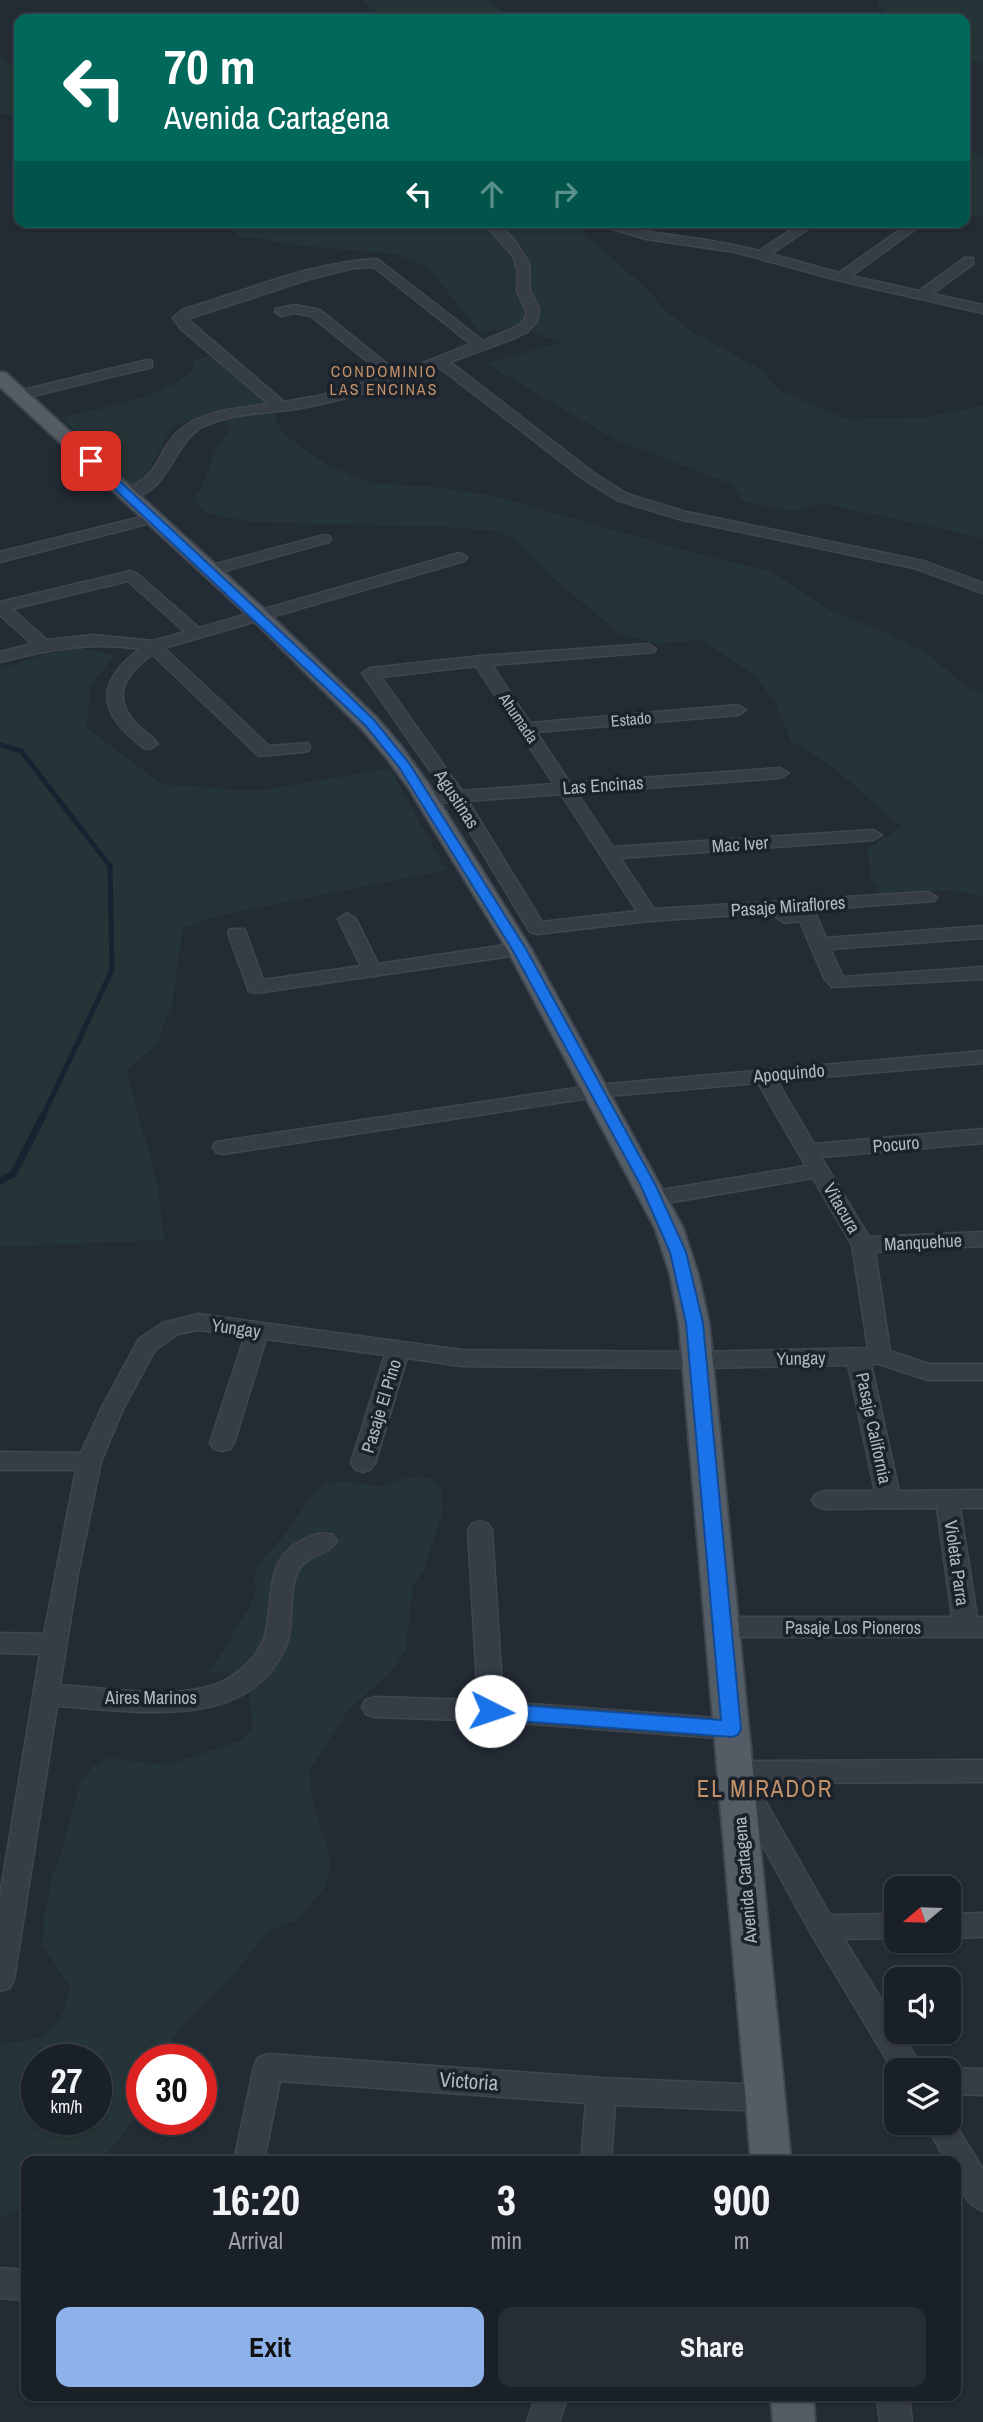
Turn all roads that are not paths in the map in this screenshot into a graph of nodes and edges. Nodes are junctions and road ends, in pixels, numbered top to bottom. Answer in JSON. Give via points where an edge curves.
{"nodes":[{"id":1,"x":495,"y":228,"type":"edge"},
{"id":2,"x":618,"y":228,"type":"edge"},
{"id":3,"x":803,"y":228,"type":"edge"},
{"id":4,"x":910,"y":228,"type":"edge"},
{"id":5,"x":761,"y":255,"type":"junction"},
{"id":6,"x":969,"y":261,"type":"dead end"},
{"id":7,"x":841,"y":277,"type":"junction"},
{"id":8,"x":922,"y":295,"type":"junction"},
{"id":9,"x":983,"y":309,"type":"edge"},
{"id":10,"x":281,"y":312,"type":"dead end"},
{"id":11,"x":480,"y":345,"type":"junction"},
{"id":12,"x":441,"y":362,"type":"junction"},
{"id":13,"x":147,"y":365,"type":"dead end"},
{"id":14,"x":0,"y":377,"type":"edge"},
{"id":15,"x":396,"y":378,"type":"junction"},
{"id":16,"x":20,"y":395,"type":"junction"},
{"id":17,"x":282,"y":408,"type":"junction"},
{"id":18,"x":127,"y":493,"type":"junction"},
{"id":19,"x":153,"y":518,"type":"junction"},
{"id":20,"x":324,"y":538,"type":"dead end"},
{"id":21,"x":0,"y":557,"type":"edge"},
{"id":22,"x":459,"y":558,"type":"dead end"},
{"id":23,"x":209,"y":570,"type":"junction"},
{"id":24,"x":983,"y":587,"type":"edge"},
{"id":25,"x":260,"y":616,"type":"junction"},
{"id":26,"x":197,"y":633,"type":"junction"},
{"id":27,"x":42,"y":644,"type":"junction"},
{"id":28,"x":153,"y":646,"type":"junction"},
{"id":29,"x":648,"y":649,"type":"dead end"},
{"id":30,"x":0,"y":657,"type":"edge"},
{"id":31,"x":481,"y":661,"type":"junction"},
{"id":32,"x":737,"y":710,"type":"dead end"},
{"id":33,"x":525,"y":727,"type":"junction"},
{"id":34,"x":150,"y":744,"type":"dead end"},
{"id":35,"x":303,"y":747,"type":"dead end"},
{"id":36,"x":780,"y":773,"type":"dead end"},
{"id":37,"x":567,"y":788,"type":"junction"},
{"id":38,"x":457,"y":797,"type":"junction"},
{"id":39,"x":427,"y":799,"type":"junction"},
{"id":40,"x":873,"y":835,"type":"dead end"},
{"id":41,"x":608,"y":853,"type":"junction"},
{"id":42,"x":928,"y":897,"type":"dead end"},
{"id":43,"x":649,"y":915,"type":"junction"},
{"id":44,"x":347,"y":919,"type":"dead end"},
{"id":45,"x":983,"y":932,"type":"edge"},
{"id":46,"x":237,"y":933,"type":"dead end"},
{"id":47,"x":820,"y":944,"type":"junction"},
{"id":48,"x":517,"y":945,"type":"junction"},
{"id":49,"x":372,"y":970,"type":"junction"},
{"id":50,"x":983,"y":973,"type":"edge"},
{"id":51,"x":983,"y":1057,"type":"edge"},
{"id":52,"x":763,"y":1075,"type":"junction"},
{"id":53,"x":596,"y":1091,"type":"junction"},
{"id":54,"x":983,"y":1136,"type":"edge"},
{"id":55,"x":223,"y":1147,"type":"dead end"},
{"id":56,"x":809,"y":1151,"type":"junction"},
{"id":57,"x":820,"y":1170,"type":"junction"},
{"id":58,"x":655,"y":1198,"type":"junction"},
{"id":59,"x":983,"y":1239,"type":"edge"},
{"id":60,"x":863,"y":1245,"type":"junction"},
{"id":61,"x":258,"y":1331,"type":"junction"},
{"id":62,"x":398,"y":1350,"type":"junction"},
{"id":63,"x":869,"y":1357,"type":"junction"},
{"id":64,"x":698,"y":1360,"type":"junction"},
{"id":65,"x":983,"y":1373,"type":"edge"},
{"id":66,"x":222,"y":1443,"type":"dead end"},
{"id":67,"x":0,"y":1461,"type":"edge"},
{"id":68,"x":89,"y":1462,"type":"junction"},
{"id":69,"x":363,"y":1463,"type":"dead end"},
{"id":70,"x":947,"y":1499,"type":"junction"},
{"id":71,"x":983,"y":1499,"type":"edge"},
{"id":72,"x":824,"y":1500,"type":"dead end"},
{"id":73,"x":889,"y":1500,"type":"junction"},
{"id":74,"x":480,"y":1530,"type":"dead end"},
{"id":75,"x":325,"y":1541,"type":"dead end"},
{"id":76,"x":722,"y":1627,"type":"junction"},
{"id":77,"x":974,"y":1627,"type":"edge"},
{"id":78,"x":0,"y":1643,"type":"edge"},
{"id":79,"x":56,"y":1644,"type":"junction"},
{"id":80,"x":48,"y":1695,"type":"junction"},
{"id":81,"x":375,"y":1707,"type":"dead end"},
{"id":82,"x":491,"y":1711,"type":"junction"},
{"id":83,"x":732,"y":1729,"type":"junction"},
{"id":84,"x":983,"y":1771,"type":"edge"},
{"id":85,"x":735,"y":1772,"type":"junction"},
{"id":86,"x":884,"y":1926,"type":"edge"},
{"id":87,"x":961,"y":1926,"type":"edge"},
{"id":88,"x":983,"y":1926,"type":"edge"},
{"id":89,"x":822,"y":1927,"type":"junction"},
{"id":90,"x":0,"y":1979,"type":"edge"},
{"id":91,"x":902,"y":2058,"type":"edge"},
{"id":92,"x":961,"y":2081,"type":"edge"},
{"id":93,"x":983,"y":2082,"type":"edge"},
{"id":94,"x":602,"y":2091,"type":"junction"},
{"id":95,"x":765,"y":2098,"type":"junction"},
{"id":96,"x":950,"y":2135,"type":"edge"},
{"id":97,"x":251,"y":2156,"type":"edge"},
{"id":98,"x":596,"y":2156,"type":"edge"},
{"id":99,"x":771,"y":2156,"type":"edge"},
{"id":100,"x":973,"y":2161,"type":"edge"},
{"id":101,"x":983,"y":2197,"type":"edge"},
{"id":102,"x":0,"y":2283,"type":"edge"},
{"id":103,"x":21,"y":2285,"type":"edge"},
{"id":104,"x":550,"y":2401,"type":"edge"},
{"id":105,"x":792,"y":2401,"type":"edge"},
{"id":106,"x":894,"y":2401,"type":"edge"},
{"id":107,"x":543,"y":2422,"type":"edge"},
{"id":108,"x":794,"y":2422,"type":"edge"},
{"id":109,"x":897,"y":2422,"type":"edge"}],
"edges":[{"from":1,"to":11,"type":"street","via":[[518,255],[533,313],[522,330]]},
{"from":2,"to":5,"type":"street"},
{"from":3,"to":5,"type":"street"},
{"from":4,"to":7,"type":"street"},
{"from":5,"to":7,"type":"street"},
{"from":6,"to":8,"type":"street"},
{"from":7,"to":8,"type":"street"},
{"from":8,"to":9,"type":"street"},
{"from":10,"to":15,"type":"street","via":[[306,309],[315,313]]},
{"from":11,"to":12,"type":"street"},
{"from":11,"to":17,"type":"street","via":[[377,263],[309,275],[180,317]]},
{"from":12,"to":15,"type":"street"},
{"from":12,"to":24,"type":"street","via":[[622,497],[679,515],[919,564]]},
{"from":13,"to":16,"type":"street"},
{"from":14,"to":16,"type":"main road","name":"Avenida Cartagena"},
{"from":15,"to":17,"type":"street"},
{"from":16,"to":18,"type":"main road","name":"Avenida Cartagena"},
{"from":17,"to":18,"type":"street","via":[[228,415],[197,425],[178,440],[154,482]]},
{"from":18,"to":19,"type":"main road","name":"Avenida Cartagena"},
{"from":19,"to":21,"type":"street"},
{"from":19,"to":23,"type":"main road","name":"Avenida Cartagena"},
{"from":20,"to":23,"type":"street"},
{"from":22,"to":25,"type":"street"},
{"from":23,"to":25,"type":"main road","name":"Avenida Cartagena"},
{"from":25,"to":26,"type":"street"},
{"from":25,"to":39,"type":"main road","name":"Avenida Cartagena","via":[[369,723]]},
{"from":26,"to":27,"type":"street","via":[[131,576],[0,607]]},
{"from":26,"to":28,"type":"street"},
{"from":27,"to":28,"type":"street","via":[[96,640]]},
{"from":27,"to":30,"type":"street"},
{"from":28,"to":34,"type":"street","via":[[122,672],[114,697],[123,721]]},
{"from":28,"to":35,"type":"street","via":[[265,752]]},
{"from":29,"to":31,"type":"street"},
{"from":31,"to":33,"type":"street","name":"Ahumada"},
{"from":31,"to":38,"type":"street","name":"Agustinas","via":[[370,673]]},
{"from":32,"to":33,"type":"street","name":"Estado"},
{"from":33,"to":37,"type":"street","name":"Ahumada"},
{"from":36,"to":37,"type":"street","name":"Las Encinas"},
{"from":37,"to":38,"type":"street","name":"Las Encinas"},
{"from":37,"to":41,"type":"street","name":"Ahumada"},
{"from":38,"to":39,"type":"street","name":"Las Encinas"},
{"from":38,"to":43,"type":"street","name":"Agustinas","via":[[537,928]]},
{"from":39,"to":48,"type":"main road","name":"Avenida Cartagena"},
{"from":40,"to":41,"type":"street","name":"Mac Iver"},
{"from":41,"to":43,"type":"street","name":"Ahumada"},
{"from":42,"to":43,"type":"street","name":"Pasaje Miraflores"},
{"from":44,"to":49,"type":"street"},
{"from":45,"to":47,"type":"street"},
{"from":46,"to":49,"type":"street","via":[[256,987]]},
{"from":47,"to":48,"type":"street","via":[[807,915]]},
{"from":47,"to":50,"type":"street","via":[[839,983]]},
{"from":48,"to":49,"type":"street"},
{"from":48,"to":53,"type":"main road","name":"Avenida Cartagena"},
{"from":51,"to":52,"type":"street","name":"Apoquindo"},
{"from":52,"to":53,"type":"street","name":"Apoquindo"},
{"from":52,"to":56,"type":"street","name":"Vitacura"},
{"from":53,"to":55,"type":"street","name":"Apoquindo"},
{"from":53,"to":58,"type":"main road","name":"Avenida Cartagena"},
{"from":54,"to":56,"type":"street","name":"Pocuro"},
{"from":56,"to":57,"type":"street","name":"Vitacura"},
{"from":57,"to":58,"type":"street"},
{"from":57,"to":60,"type":"street","name":"Vitacura"},
{"from":58,"to":64,"type":"main road","name":"Avenida Cartagena","via":[[684,1274]]},
{"from":59,"to":60,"type":"street","name":"Manquehue"},
{"from":60,"to":63,"type":"street","name":"Vitacura"},
{"from":61,"to":62,"type":"street","name":"Yungay"},
{"from":61,"to":66,"type":"street"},
{"from":61,"to":68,"type":"street","name":"Yungay","via":[[198,1322],[171,1328],[154,1338],[112,1409]]},
{"from":62,"to":64,"type":"street","name":"Yungay","via":[[461,1358]]},
{"from":62,"to":69,"type":"street","name":"Pasaje El Pino"},
{"from":63,"to":64,"type":"street","name":"Yungay"},
{"from":63,"to":65,"type":"street","name":"Yungay","via":[[928,1371]]},
{"from":63,"to":73,"type":"street","name":"Pasaje California"},
{"from":64,"to":76,"type":"main road","name":"Avenida Cartagena"},
{"from":67,"to":68,"type":"street"},
{"from":68,"to":79,"type":"street","name":"Yungay"},
{"from":70,"to":71,"type":"street","name":"Pasaje California"},
{"from":70,"to":73,"type":"street","name":"Pasaje California"},
{"from":70,"to":77,"type":"street","name":"Violeta Parra"},
{"from":72,"to":73,"type":"street","name":"Pasaje California"},
{"from":74,"to":82,"type":"street"},
{"from":75,"to":80,"type":"street","name":"Aires Marinos","via":[[302,1551],[289,1564],[280,1591],[280,1624],[271,1651],[252,1678],[199,1699]]},
{"from":76,"to":77,"type":"street","name":"Pasaje Los Pioneros"},
{"from":76,"to":83,"type":"main road","name":"Avenida Cartagena"},
{"from":78,"to":79,"type":"street"},
{"from":79,"to":80,"type":"street","name":"Yungay"},
{"from":80,"to":90,"type":"street","name":"Yungay"},
{"from":81,"to":82,"type":"street"},
{"from":82,"to":83,"type":"street"},
{"from":83,"to":85,"type":"main road","name":"Avenida Cartagena"},
{"from":84,"to":85,"type":"street"},
{"from":85,"to":89,"type":"street"},
{"from":85,"to":95,"type":"main road","name":"Avenida Cartagena"},
{"from":86,"to":89,"type":"street"},
{"from":87,"to":88,"type":"street"},
{"from":89,"to":91,"type":"street"},
{"from":92,"to":93,"type":"street"},
{"from":94,"to":95,"type":"street","name":"Victoria"},
{"from":94,"to":97,"type":"street","name":"Victoria","via":[[268,2067]]},
{"from":94,"to":98,"type":"street"},
{"from":95,"to":99,"type":"main road","name":"Avenida Cartagena"},
{"from":96,"to":100,"type":"street"},
{"from":100,"to":101,"type":"street"},
{"from":102,"to":103,"type":"street"},
{"from":104,"to":107,"type":"street"},
{"from":105,"to":108,"type":"main road"},
{"from":106,"to":109,"type":"street"}]}
